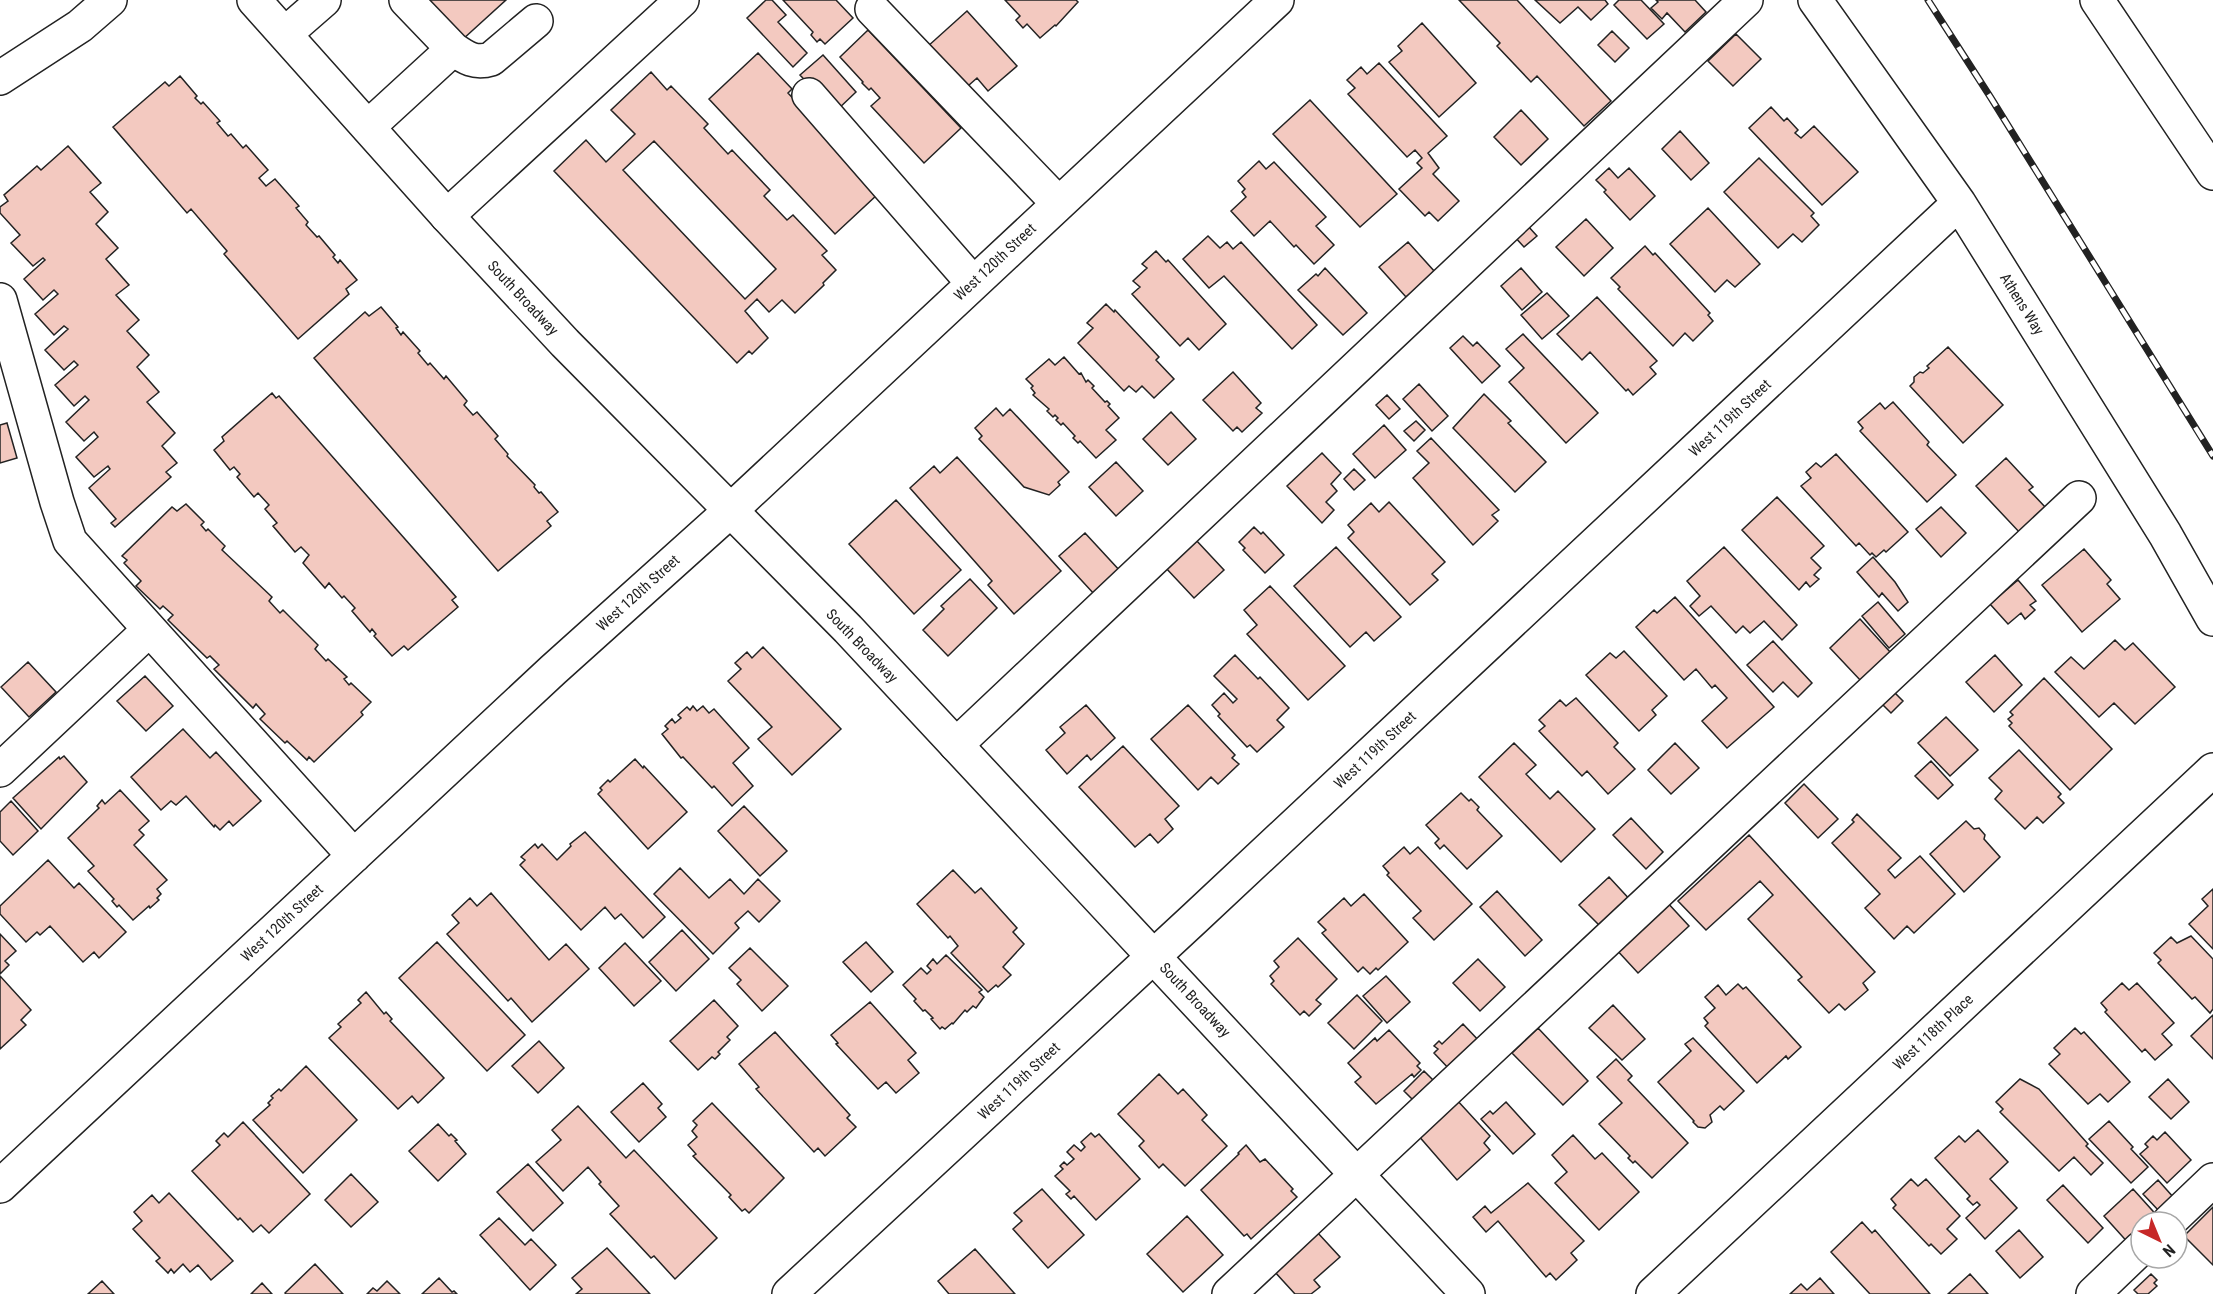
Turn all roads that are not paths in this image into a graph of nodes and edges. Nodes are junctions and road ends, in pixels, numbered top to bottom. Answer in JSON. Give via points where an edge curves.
{"nodes":[{"id":1,"x":110,"y":0,"type":"edge"},
{"id":2,"x":254,"y":0,"type":"edge"},
{"id":3,"x":324,"y":0,"type":"edge"},
{"id":4,"x":406,"y":0,"type":"edge"},
{"id":5,"x":682,"y":0,"type":"edge"},
{"id":6,"x":1277,"y":0,"type":"edge"},
{"id":7,"x":1746,"y":0,"type":"edge"},
{"id":8,"x":1815,"y":0,"type":"edge"},
{"id":9,"x":2097,"y":0,"type":"edge"},
{"id":10,"x":872,"y":9,"type":"dead end"},
{"id":11,"x":536,"y":21,"type":"dead end"},
{"id":12,"x":285,"y":34,"type":"junction"},
{"id":13,"x":453,"y":49,"type":"junction"},
{"id":14,"x":0,"y":78,"type":"edge"},
{"id":15,"x":809,"y":95,"type":"dead end"},
{"id":16,"x":368,"y":127,"type":"junction"},
{"id":17,"x":2213,"y":173,"type":"edge"},
{"id":18,"x":1058,"y":203,"type":"junction"},
{"id":19,"x":1959,"y":203,"type":"junction"},
{"id":20,"x":447,"y":216,"type":"junction"},
{"id":21,"x":973,"y":283,"type":"junction"},
{"id":22,"x":0,"y":300,"type":"edge"},
{"id":23,"x":2079,"y":498,"type":"dead end"},
{"id":24,"x":730,"y":511,"type":"junction"},
{"id":25,"x":2213,"y":619,"type":"edge"},
{"id":26,"x":149,"y":630,"type":"junction"},
{"id":27,"x":956,"y":745,"type":"junction"},
{"id":28,"x":0,"y":770,"type":"edge"},
{"id":29,"x":2213,"y":770,"type":"edge"},
{"id":30,"x":354,"y":856,"type":"junction"},
{"id":31,"x":1154,"y":956,"type":"junction"},
{"id":32,"x":1357,"y":1174,"type":"junction"},
{"id":33,"x":2213,"y":1180,"type":"edge"},
{"id":34,"x":0,"y":1186,"type":"edge"},
{"id":35,"x":2182,"y":1210,"type":"edge"},
{"id":36,"x":2129,"y":1260,"type":"edge"},
{"id":37,"x":789,"y":1294,"type":"edge"},
{"id":38,"x":1229,"y":1294,"type":"edge"},
{"id":39,"x":1468,"y":1294,"type":"edge"},
{"id":40,"x":1653,"y":1294,"type":"edge"},
{"id":41,"x":2093,"y":1294,"type":"edge"}],
"edges":[{"from":1,"to":14,"type":"main road","via":[[80,26]]},
{"from":2,"to":12,"type":"main road","name":"South Broadway"},
{"from":3,"to":12,"type":"main road"},
{"from":4,"to":13,"type":"main road"},
{"from":5,"to":20,"type":"main road"},
{"from":6,"to":18,"type":"main road","name":"West 120th Street"},
{"from":7,"to":27,"type":"main road"},
{"from":8,"to":19,"type":"main road","name":"Athens Way"},
{"from":9,"to":17,"type":"main road"},
{"from":10,"to":18,"type":"main road"},
{"from":11,"to":13,"type":"main road","via":[[491,59],[469,60]]},
{"from":12,"to":16,"type":"main road","name":"South Broadway"},
{"from":13,"to":16,"type":"main road"},
{"from":15,"to":21,"type":"main road"},
{"from":16,"to":20,"type":"main road","name":"South Broadway"},
{"from":18,"to":21,"type":"main road","name":"West 120th Street"},
{"from":19,"to":25,"type":"main road","name":"Athens Way","via":[[2165,534]]},
{"from":19,"to":31,"type":"main road","name":"West 119th Street"},
{"from":20,"to":24,"type":"main road","name":"South Broadway"},
{"from":21,"to":24,"type":"main road","name":"West 120th Street"},
{"from":22,"to":26,"type":"main road","via":[[70,541]]},
{"from":23,"to":32,"type":"main road"},
{"from":24,"to":27,"type":"main road","name":"South Broadway"},
{"from":24,"to":30,"type":"main road","name":"West 120th Street"},
{"from":26,"to":28,"type":"main road"},
{"from":26,"to":30,"type":"main road"},
{"from":27,"to":31,"type":"main road","name":"South Broadway"},
{"from":29,"to":40,"type":"main road","name":"West 118th Place"},
{"from":30,"to":34,"type":"main road","name":"West 120th Street"},
{"from":31,"to":32,"type":"main road","name":"South Broadway"},
{"from":31,"to":37,"type":"main road","name":"West 119th Street"},
{"from":32,"to":38,"type":"main road"},
{"from":32,"to":39,"type":"main road","name":"South Broadway"},
{"from":33,"to":35,"type":"main road"},
{"from":36,"to":41,"type":"main road"}]}
